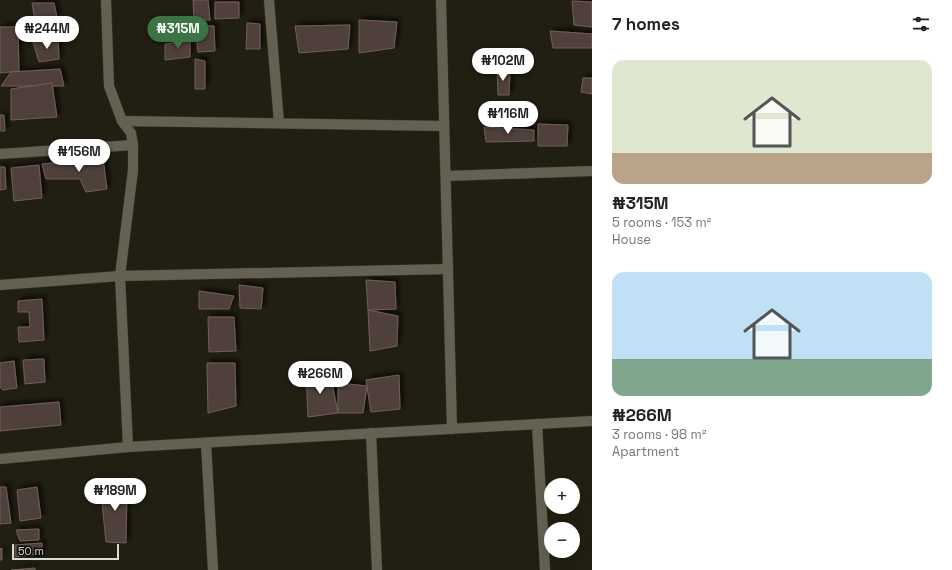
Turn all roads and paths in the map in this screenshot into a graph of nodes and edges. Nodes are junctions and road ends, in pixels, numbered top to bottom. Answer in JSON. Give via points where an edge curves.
{"nodes":[{"id":1,"x":106,"y":0,"type":"edge"},
{"id":2,"x":269,"y":0,"type":"edge"},
{"id":3,"x":441,"y":0,"type":"edge"},
{"id":4,"x":122,"y":121,"type":"junction"},
{"id":5,"x":279,"y":123,"type":"junction"},
{"id":6,"x":444,"y":126,"type":"junction"},
{"id":7,"x":133,"y":145,"type":"junction"},
{"id":8,"x":0,"y":154,"type":"edge"},
{"id":9,"x":592,"y":171,"type":"edge"},
{"id":10,"x":446,"y":176,"type":"junction"},
{"id":11,"x":448,"y":269,"type":"junction"},
{"id":12,"x":120,"y":276,"type":"junction"},
{"id":13,"x":0,"y":285,"type":"edge"},
{"id":14,"x":592,"y":421,"type":"edge"},
{"id":15,"x":537,"y":424,"type":"junction"},
{"id":16,"x":452,"y":428,"type":"junction"},
{"id":17,"x":372,"y":433,"type":"junction"},
{"id":18,"x":206,"y":443,"type":"junction"},
{"id":19,"x":128,"y":447,"type":"junction"},
{"id":20,"x":0,"y":459,"type":"edge"},
{"id":21,"x":213,"y":570,"type":"edge"},
{"id":22,"x":377,"y":570,"type":"edge"},
{"id":23,"x":546,"y":570,"type":"edge"}],
"edges":[{"from":1,"to":4,"type":"street","via":[[109,86]]},
{"from":2,"to":5,"type":"street"},
{"from":3,"to":6,"type":"street"},
{"from":4,"to":5,"type":"street"},
{"from":4,"to":7,"type":"street","via":[[131,133]]},
{"from":5,"to":6,"type":"street"},
{"from":6,"to":10,"type":"street"},
{"from":7,"to":8,"type":"street"},
{"from":7,"to":12,"type":"street","via":[[133,170]]},
{"from":9,"to":10,"type":"street"},
{"from":10,"to":11,"type":"street"},
{"from":11,"to":12,"type":"street"},
{"from":11,"to":16,"type":"street"},
{"from":12,"to":13,"type":"street"},
{"from":12,"to":19,"type":"street"},
{"from":14,"to":15,"type":"street"},
{"from":15,"to":16,"type":"street"},
{"from":15,"to":23,"type":"street"},
{"from":16,"to":17,"type":"street"},
{"from":17,"to":18,"type":"street"},
{"from":17,"to":22,"type":"street"},
{"from":18,"to":19,"type":"street"},
{"from":18,"to":21,"type":"street"},
{"from":19,"to":20,"type":"street"}]}
